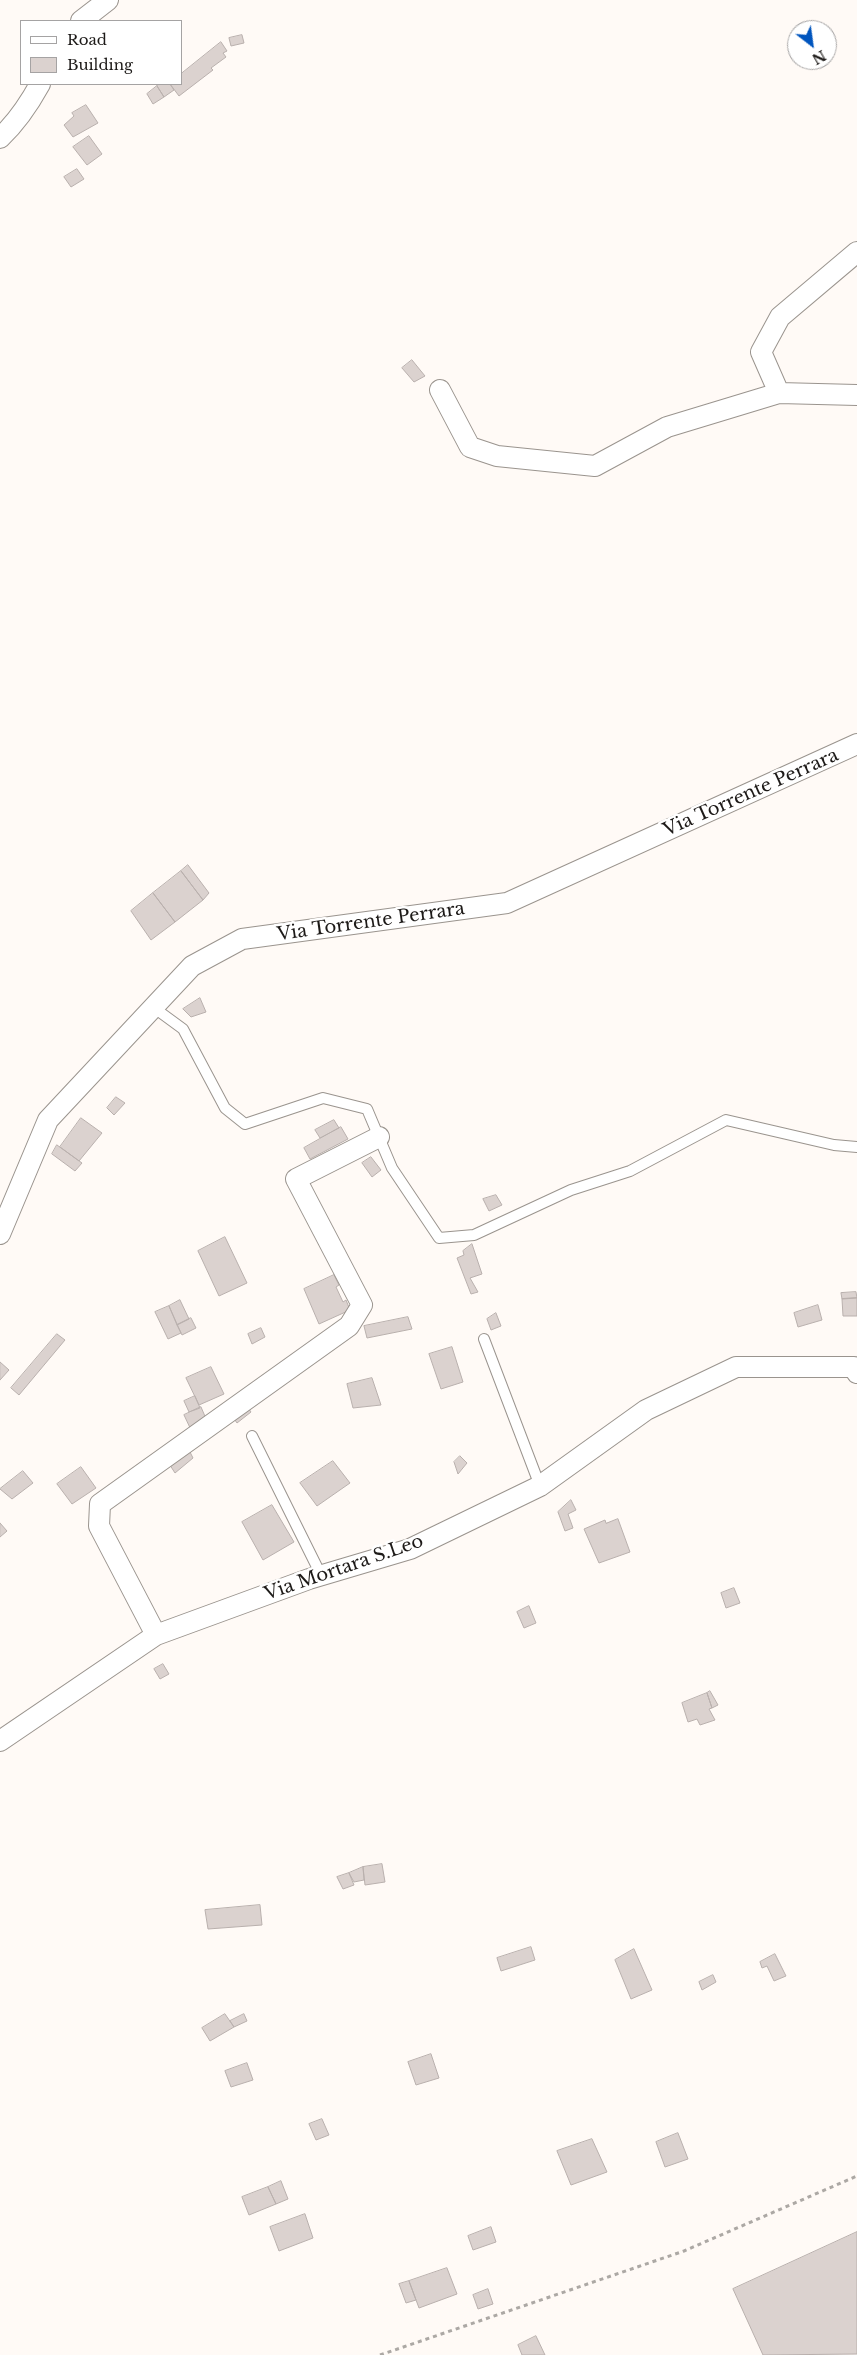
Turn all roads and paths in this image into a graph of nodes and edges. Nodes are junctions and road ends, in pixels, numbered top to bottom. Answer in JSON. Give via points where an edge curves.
{"nodes":[{"id":1,"x":108,"y":0,"type":"edge"},
{"id":2,"x":81,"y":20,"type":"edge"},
{"id":3,"x":39,"y":85,"type":"edge"},
{"id":4,"x":0,"y":138,"type":"edge"},
{"id":5,"x":857,"y":252,"type":"edge"},
{"id":6,"x":440,"y":390,"type":"dead end"},
{"id":7,"x":779,"y":393,"type":"junction"},
{"id":8,"x":857,"y":396,"type":"edge"},
{"id":9,"x":857,"y":744,"type":"edge"},
{"id":10,"x":154,"y":1007,"type":"junction"},
{"id":11,"x":379,"y":1137,"type":"junction"},
{"id":12,"x":857,"y":1147,"type":"edge"},
{"id":13,"x":0,"y":1234,"type":"edge"},
{"id":14,"x":484,"y":1340,"type":"dead end"},
{"id":15,"x":857,"y":1373,"type":"edge"},
{"id":16,"x":252,"y":1436,"type":"dead end"},
{"id":17,"x":540,"y":1486,"type":"junction"},
{"id":18,"x":321,"y":1575,"type":"junction"},
{"id":19,"x":156,"y":1635,"type":"junction"},
{"id":20,"x":0,"y":1741,"type":"edge"},
{"id":21,"x":857,"y":2176,"type":"edge"},
{"id":22,"x":380,"y":2355,"type":"edge"}],
"edges":[{"from":1,"to":2,"type":"street"},
{"from":3,"to":4,"type":"street","via":[[11,128]]},
{"from":5,"to":7,"type":"street","via":[[780,317],[760,352]]},
{"from":6,"to":7,"type":"street","via":[[470,448],[497,456],[595,466],[667,427]]},
{"from":7,"to":8,"type":"street"},
{"from":9,"to":10,"type":"street","name":"Via Torrente Perrara","via":[[507,903],[242,939],[192,966]]},
{"from":10,"to":11,"type":"lane","via":[[183,1030],[226,1108],[246,1124],[323,1098],[367,1109]]},
{"from":10,"to":13,"type":"street","name":"Via Torrente Perrara","via":[[48,1120]]},
{"from":11,"to":12,"type":"lane","via":[[392,1168],[439,1238],[474,1235],[571,1190],[630,1170],[726,1120],[834,1145]]},
{"from":11,"to":19,"type":"street","via":[[296,1179],[362,1305],[349,1326],[100,1504],[99,1526]]},
{"from":14,"to":17,"type":"lane"},
{"from":15,"to":17,"type":"street","name":"Via Mortara S.Leo","via":[[854,1367],[736,1367],[646,1410]]},
{"from":16,"to":18,"type":"lane"},
{"from":17,"to":18,"type":"street","name":"Via Mortara S.Leo","via":[[410,1549]]},
{"from":18,"to":19,"type":"street","name":"Via Mortara S.Leo"},
{"from":19,"to":20,"type":"street","name":"Via Mortara S.Leo"},
{"from":21,"to":22,"type":"path","via":[[684,2251]]}]}
